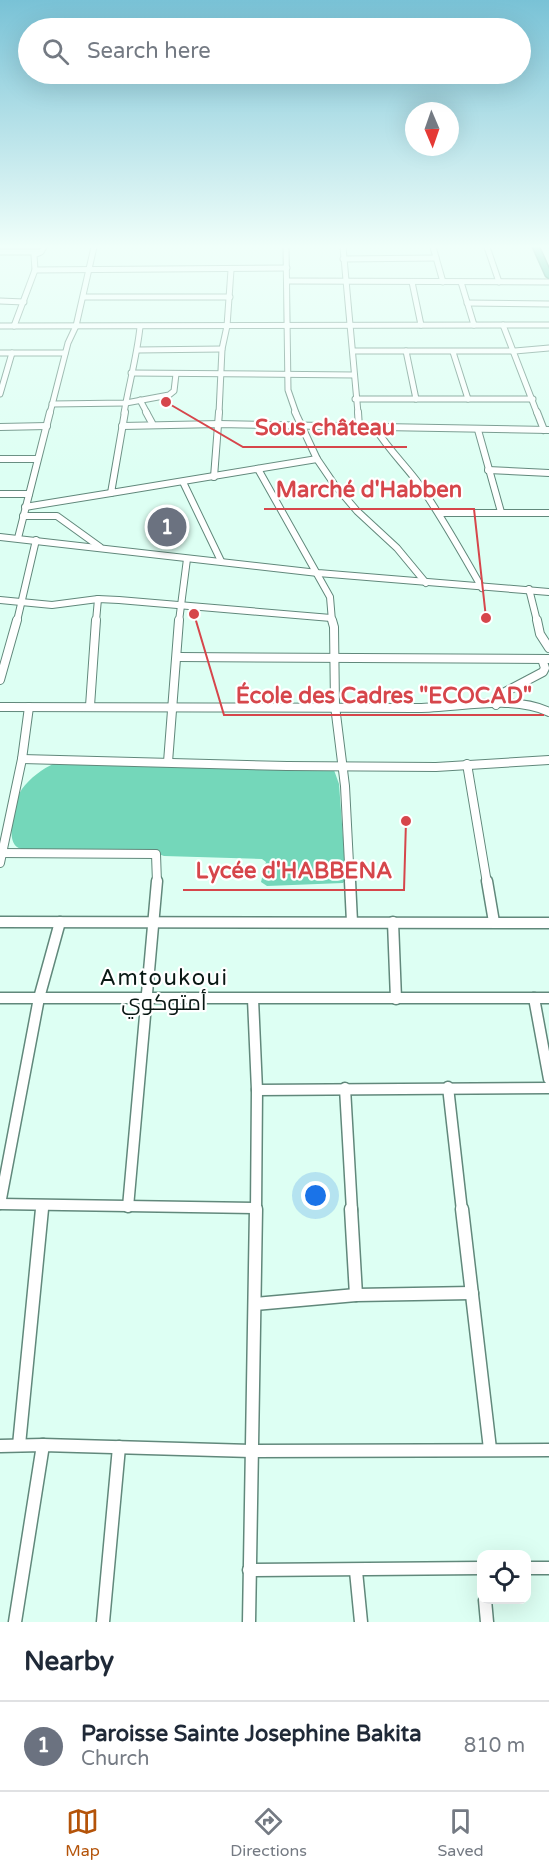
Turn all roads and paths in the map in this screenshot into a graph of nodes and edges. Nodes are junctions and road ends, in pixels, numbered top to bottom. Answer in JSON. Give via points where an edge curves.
{"nodes":[{"id":1,"x":15,"y":323,"type":"edge"},
{"id":2,"x":77,"y":323,"type":"edge"},
{"id":3,"x":227,"y":323,"type":"edge"},
{"id":4,"x":287,"y":325,"type":"junction"},
{"id":5,"x":350,"y":325,"type":"junction"},
{"id":6,"x":421,"y":325,"type":"joint"},
{"id":7,"x":474,"y":325,"type":"joint"},
{"id":8,"x":503,"y":325,"type":"junction"},
{"id":9,"x":549,"y":325,"type":"edge"},
{"id":10,"x":0,"y":326,"type":"edge"},
{"id":11,"x":14,"y":326,"type":"junction"},
{"id":12,"x":76,"y":326,"type":"junction"},
{"id":13,"x":227,"y":326,"type":"junction"},
{"id":14,"x":140,"y":327,"type":"junction"},
{"id":15,"x":549,"y":348,"type":"edge"},
{"id":16,"x":222,"y":349,"type":"junction"},
{"id":17,"x":138,"y":350,"type":"junction"},
{"id":18,"x":353,"y":351,"type":"junction"},
{"id":19,"x":406,"y":351,"type":"junction"},
{"id":20,"x":453,"y":351,"type":"junction"},
{"id":21,"x":515,"y":351,"type":"junction"},
{"id":22,"x":0,"y":353,"type":"edge"},
{"id":23,"x":12,"y":353,"type":"junction"},
{"id":24,"x":65,"y":353,"type":"junction"},
{"id":25,"x":131,"y":373,"type":"junction"},
{"id":26,"x":176,"y":374,"type":"junction"},
{"id":27,"x":222,"y":374,"type":"junction"},
{"id":28,"x":288,"y":374,"type":"junction"},
{"id":29,"x":354,"y":375,"type":"junction"},
{"id":30,"x":0,"y":394,"type":"edge"},
{"id":31,"x":356,"y":399,"type":"junction"},
{"id":32,"x":416,"y":399,"type":"junction"},
{"id":33,"x":468,"y":399,"type":"junction"},
{"id":34,"x":533,"y":399,"type":"junction"},
{"id":35,"x":140,"y":400,"type":"junction"},
{"id":36,"x":126,"y":403,"type":"junction"},
{"id":37,"x":52,"y":404,"type":"junction"},
{"id":38,"x":152,"y":423,"type":"dead end"},
{"id":39,"x":219,"y":424,"type":"junction"},
{"id":40,"x":47,"y":426,"type":"junction"},
{"id":41,"x":122,"y":426,"type":"junction"},
{"id":42,"x":0,"y":427,"type":"edge"},
{"id":43,"x":301,"y":427,"type":"junction"},
{"id":44,"x":358,"y":428,"type":"junction"},
{"id":45,"x":376,"y":429,"type":"junction"},
{"id":46,"x":478,"y":430,"type":"junction"},
{"id":47,"x":546,"y":430,"type":"edge"},
{"id":48,"x":0,"y":459,"type":"edge"},
{"id":49,"x":37,"y":459,"type":"junction"},
{"id":50,"x":317,"y":459,"type":"junction"},
{"id":51,"x":258,"y":469,"type":"junction"},
{"id":52,"x":488,"y":470,"type":"junction"},
{"id":53,"x":549,"y":473,"type":"edge"},
{"id":54,"x":214,"y":477,"type":"junction"},
{"id":55,"x":183,"y":482,"type":"junction"},
{"id":56,"x":0,"y":494,"type":"edge"},
{"id":57,"x":29,"y":494,"type":"junction"},
{"id":58,"x":111,"y":494,"type":"junction"},
{"id":59,"x":25,"y":507,"type":"junction"},
{"id":60,"x":501,"y":512,"type":"junction"},
{"id":61,"x":439,"y":513,"type":"junction"},
{"id":62,"x":549,"y":513,"type":"edge"},
{"id":63,"x":23,"y":516,"type":"junction"},
{"id":64,"x":0,"y":537,"type":"edge"},
{"id":65,"x":18,"y":538,"type":"junction"},
{"id":66,"x":36,"y":540,"type":"junction"},
{"id":67,"x":101,"y":548,"type":"junction"},
{"id":68,"x":187,"y":559,"type":"junction"},
{"id":69,"x":221,"y":561,"type":"junction"},
{"id":70,"x":318,"y":573,"type":"junction"},
{"id":71,"x":426,"y":583,"type":"junction"},
{"id":72,"x":482,"y":588,"type":"junction"},
{"id":73,"x":529,"y":589,"type":"junction"},
{"id":74,"x":549,"y":592,"type":"edge"},
{"id":75,"x":98,"y":599,"type":"junction"},
{"id":76,"x":0,"y":600,"type":"edge"},
{"id":77,"x":20,"y":601,"type":"junction"},
{"id":78,"x":180,"y":605,"type":"junction"},
{"id":79,"x":331,"y":618,"type":"junction"},
{"id":80,"x":549,"y":648,"type":"edge"},
{"id":81,"x":0,"y":652,"type":"edge"},
{"id":82,"x":10,"y":652,"type":"junction"},
{"id":83,"x":178,"y":657,"type":"junction"},
{"id":84,"x":334,"y":657,"type":"junction"},
{"id":85,"x":546,"y":659,"type":"edge"},
{"id":86,"x":0,"y":680,"type":"edge"},
{"id":87,"x":496,"y":705,"type":"junction"},
{"id":88,"x":90,"y":706,"type":"junction"},
{"id":89,"x":336,"y":706,"type":"junction"},
{"id":90,"x":0,"y":707,"type":"edge"},
{"id":91,"x":29,"y":707,"type":"junction"},
{"id":92,"x":173,"y":708,"type":"junction"},
{"id":93,"x":547,"y":709,"type":"edge"},
{"id":94,"x":22,"y":759,"type":"junction"},
{"id":95,"x":549,"y":760,"type":"edge"},
{"id":96,"x":168,"y":762,"type":"junction"},
{"id":97,"x":467,"y":764,"type":"junction"},
{"id":98,"x":342,"y":766,"type":"junction"},
{"id":99,"x":1,"y":857,"type":"edge"},
{"id":100,"x":0,"y":922,"type":"edge"},
{"id":101,"x":60,"y":922,"type":"junction"},
{"id":102,"x":352,"y":922,"type":"junction"},
{"id":103,"x":393,"y":922,"type":"junction"},
{"id":104,"x":494,"y":922,"type":"junction"},
{"id":105,"x":549,"y":922,"type":"edge"},
{"id":106,"x":155,"y":923,"type":"junction"},
{"id":107,"x":0,"y":998,"type":"edge"},
{"id":108,"x":39,"y":998,"type":"junction"},
{"id":109,"x":534,"y":998,"type":"junction"},
{"id":110,"x":549,"y":998,"type":"edge"},
{"id":111,"x":146,"y":999,"type":"junction"},
{"id":112,"x":253,"y":999,"type":"junction"},
{"id":113,"x":396,"y":999,"type":"junction"},
{"id":114,"x":549,"y":1079,"type":"edge"},
{"id":115,"x":345,"y":1088,"type":"junction"},
{"id":116,"x":448,"y":1088,"type":"junction"},
{"id":117,"x":549,"y":1088,"type":"edge"},
{"id":118,"x":257,"y":1090,"type":"junction"},
{"id":119,"x":0,"y":1204,"type":"edge"},
{"id":120,"x":42,"y":1206,"type":"junction"},
{"id":121,"x":128,"y":1207,"type":"junction"},
{"id":122,"x":254,"y":1208,"type":"junction"},
{"id":123,"x":472,"y":1293,"type":"junction"},
{"id":124,"x":356,"y":1294,"type":"junction"},
{"id":125,"x":255,"y":1304,"type":"junction"},
{"id":126,"x":18,"y":1445,"type":"junction"},
{"id":127,"x":43,"y":1445,"type":"junction"},
{"id":128,"x":0,"y":1446,"type":"edge"},
{"id":129,"x":119,"y":1447,"type":"junction"},
{"id":130,"x":490,"y":1449,"type":"junction"},
{"id":131,"x":549,"y":1450,"type":"edge"},
{"id":132,"x":251,"y":1451,"type":"junction"},
{"id":133,"x":531,"y":1568,"type":"edge"},
{"id":134,"x":549,"y":1568,"type":"edge"},
{"id":135,"x":477,"y":1569,"type":"edge"},
{"id":136,"x":249,"y":1570,"type":"junction"},
{"id":137,"x":356,"y":1570,"type":"junction"},
{"id":138,"x":485,"y":1604,"type":"edge"},
{"id":139,"x":15,"y":1622,"type":"edge"},
{"id":140,"x":103,"y":1622,"type":"edge"},
{"id":141,"x":249,"y":1622,"type":"edge"},
{"id":142,"x":361,"y":1622,"type":"edge"},
{"id":143,"x":487,"y":1622,"type":"edge"}],
"edges":[{"from":1,"to":11,"type":"street"},
{"from":2,"to":12,"type":"street"},
{"from":3,"to":13,"type":"street"},
{"from":4,"to":5,"type":"street"},
{"from":4,"to":13,"type":"street"},
{"from":4,"to":28,"type":"street"},
{"from":5,"to":6,"type":"street"},
{"from":5,"to":18,"type":"street"},
{"from":6,"to":7,"type":"street"},
{"from":7,"to":8,"type":"street"},
{"from":8,"to":9,"type":"street"},
{"from":8,"to":21,"type":"street"},
{"from":10,"to":11,"type":"street"},
{"from":11,"to":12,"type":"street"},
{"from":12,"to":14,"type":"street"},
{"from":12,"to":24,"type":"street"},
{"from":13,"to":14,"type":"street"},
{"from":13,"to":16,"type":"street"},
{"from":14,"to":17,"type":"street"},
{"from":15,"to":21,"type":"street"},
{"from":16,"to":17,"type":"street"},
{"from":16,"to":27,"type":"street"},
{"from":17,"to":25,"type":"street"},
{"from":18,"to":19,"type":"street"},
{"from":18,"to":29,"type":"street"},
{"from":19,"to":20,"type":"street"},
{"from":19,"to":32,"type":"street"},
{"from":20,"to":21,"type":"street"},
{"from":20,"to":33,"type":"street"},
{"from":21,"to":34,"type":"street"},
{"from":22,"to":23,"type":"street"},
{"from":23,"to":24,"type":"street"},
{"from":23,"to":30,"type":"street"},
{"from":24,"to":37,"type":"street"},
{"from":25,"to":26,"type":"street"},
{"from":25,"to":27,"type":"street"},
{"from":25,"to":36,"type":"street"},
{"from":26,"to":27,"type":"street"},
{"from":26,"to":35,"type":"street","via":[[173,394]]},
{"from":27,"to":28,"type":"street"},
{"from":27,"to":39,"type":"street"},
{"from":28,"to":29,"type":"street"},
{"from":28,"to":43,"type":"street","via":[[288,390]]},
{"from":29,"to":31,"type":"street"},
{"from":31,"to":32,"type":"street"},
{"from":31,"to":44,"type":"street"},
{"from":32,"to":33,"type":"street"},
{"from":33,"to":34,"type":"street"},
{"from":34,"to":47,"type":"street"},
{"from":35,"to":36,"type":"street"},
{"from":35,"to":38,"type":"street"},
{"from":36,"to":37,"type":"street"},
{"from":36,"to":41,"type":"street"},
{"from":37,"to":40,"type":"street"},
{"from":39,"to":41,"type":"street"},
{"from":39,"to":43,"type":"street"},
{"from":39,"to":54,"type":"street"},
{"from":40,"to":42,"type":"street"},
{"from":40,"to":49,"type":"street"},
{"from":41,"to":58,"type":"street"},
{"from":43,"to":44,"type":"street"},
{"from":43,"to":50,"type":"street"},
{"from":44,"to":45,"type":"street"},
{"from":45,"to":46,"type":"street"},
{"from":45,"to":61,"type":"street"},
{"from":46,"to":47,"type":"street"},
{"from":46,"to":52,"type":"street"},
{"from":48,"to":49,"type":"street"},
{"from":49,"to":57,"type":"street"},
{"from":50,"to":51,"type":"street"},
{"from":50,"to":71,"type":"street","via":[[357,512],[398,548]]},
{"from":51,"to":54,"type":"street"},
{"from":51,"to":70,"type":"street"},
{"from":52,"to":53,"type":"street"},
{"from":52,"to":60,"type":"street"},
{"from":54,"to":55,"type":"street"},
{"from":55,"to":58,"type":"street"},
{"from":55,"to":69,"type":"street"},
{"from":56,"to":57,"type":"street"},
{"from":57,"to":59,"type":"street"},
{"from":58,"to":59,"type":"street"},
{"from":59,"to":63,"type":"street"},
{"from":60,"to":61,"type":"street"},
{"from":60,"to":62,"type":"street"},
{"from":61,"to":72,"type":"street"},
{"from":63,"to":65,"type":"street"},
{"from":63,"to":67,"type":"street","via":[[57,516]]},
{"from":64,"to":65,"type":"street"},
{"from":65,"to":66,"type":"street"},
{"from":66,"to":67,"type":"street"},
{"from":66,"to":77,"type":"street"},
{"from":67,"to":68,"type":"street"},
{"from":68,"to":69,"type":"street"},
{"from":68,"to":78,"type":"street"},
{"from":69,"to":70,"type":"street"},
{"from":70,"to":71,"type":"street"},
{"from":70,"to":79,"type":"street","via":[[330,597]]},
{"from":71,"to":72,"type":"street"},
{"from":72,"to":73,"type":"street"},
{"from":73,"to":74,"type":"street"},
{"from":73,"to":80,"type":"street","via":[[540,634]]},
{"from":75,"to":77,"type":"street","via":[[52,605]]},
{"from":75,"to":78,"type":"street"},
{"from":75,"to":88,"type":"street"},
{"from":76,"to":77,"type":"street"},
{"from":77,"to":82,"type":"street"},
{"from":78,"to":79,"type":"street"},
{"from":78,"to":83,"type":"street"},
{"from":79,"to":84,"type":"street"},
{"from":81,"to":82,"type":"street"},
{"from":82,"to":86,"type":"street"},
{"from":83,"to":84,"type":"street"},
{"from":83,"to":92,"type":"street"},
{"from":84,"to":85,"type":"street"},
{"from":84,"to":89,"type":"street"},
{"from":85,"to":87,"type":"street","via":[[543,672],[505,692]]},
{"from":87,"to":89,"type":"street"},
{"from":87,"to":93,"type":"street"},
{"from":88,"to":91,"type":"street"},
{"from":88,"to":92,"type":"street"},
{"from":89,"to":92,"type":"street"},
{"from":89,"to":98,"type":"street"},
{"from":90,"to":91,"type":"street"},
{"from":91,"to":94,"type":"street"},
{"from":92,"to":96,"type":"street"},
{"from":94,"to":96,"type":"street"},
{"from":94,"to":99,"type":"street"},
{"from":95,"to":97,"type":"street"},
{"from":96,"to":98,"type":"street"},
{"from":97,"to":98,"type":"street"},
{"from":97,"to":104,"type":"street"},
{"from":98,"to":102,"type":"street"},
{"from":99,"to":106,"type":"street","via":[[156,854]]},
{"from":100,"to":101,"type":"street"},
{"from":101,"to":106,"type":"street"},
{"from":101,"to":108,"type":"street"},
{"from":102,"to":103,"type":"street"},
{"from":102,"to":106,"type":"street"},
{"from":103,"to":104,"type":"street"},
{"from":103,"to":113,"type":"street"},
{"from":104,"to":105,"type":"street"},
{"from":106,"to":111,"type":"street"},
{"from":107,"to":108,"type":"street"},
{"from":108,"to":111,"type":"street"},
{"from":108,"to":119,"type":"street"},
{"from":109,"to":110,"type":"street"},
{"from":109,"to":113,"type":"street"},
{"from":109,"to":114,"type":"street"},
{"from":111,"to":112,"type":"street"},
{"from":111,"to":121,"type":"street"},
{"from":112,"to":113,"type":"street"},
{"from":112,"to":118,"type":"street"},
{"from":115,"to":116,"type":"street"},
{"from":115,"to":118,"type":"street"},
{"from":115,"to":124,"type":"street"},
{"from":116,"to":117,"type":"street"},
{"from":116,"to":123,"type":"street"},
{"from":118,"to":122,"type":"street"},
{"from":119,"to":120,"type":"street"},
{"from":120,"to":121,"type":"street"},
{"from":120,"to":126,"type":"street"},
{"from":121,"to":122,"type":"street"},
{"from":122,"to":125,"type":"street"},
{"from":123,"to":124,"type":"street"},
{"from":123,"to":130,"type":"street"},
{"from":124,"to":125,"type":"street"},
{"from":125,"to":132,"type":"street"},
{"from":126,"to":127,"type":"street"},
{"from":126,"to":128,"type":"street"},
{"from":127,"to":129,"type":"street"},
{"from":127,"to":139,"type":"street"},
{"from":129,"to":132,"type":"street"},
{"from":129,"to":140,"type":"street"},
{"from":130,"to":131,"type":"street"},
{"from":130,"to":132,"type":"street"},
{"from":132,"to":136,"type":"street"},
{"from":133,"to":134,"type":"street"},
{"from":135,"to":137,"type":"street"},
{"from":136,"to":137,"type":"street"},
{"from":136,"to":141,"type":"street"},
{"from":137,"to":142,"type":"street"},
{"from":138,"to":143,"type":"street"}]}
